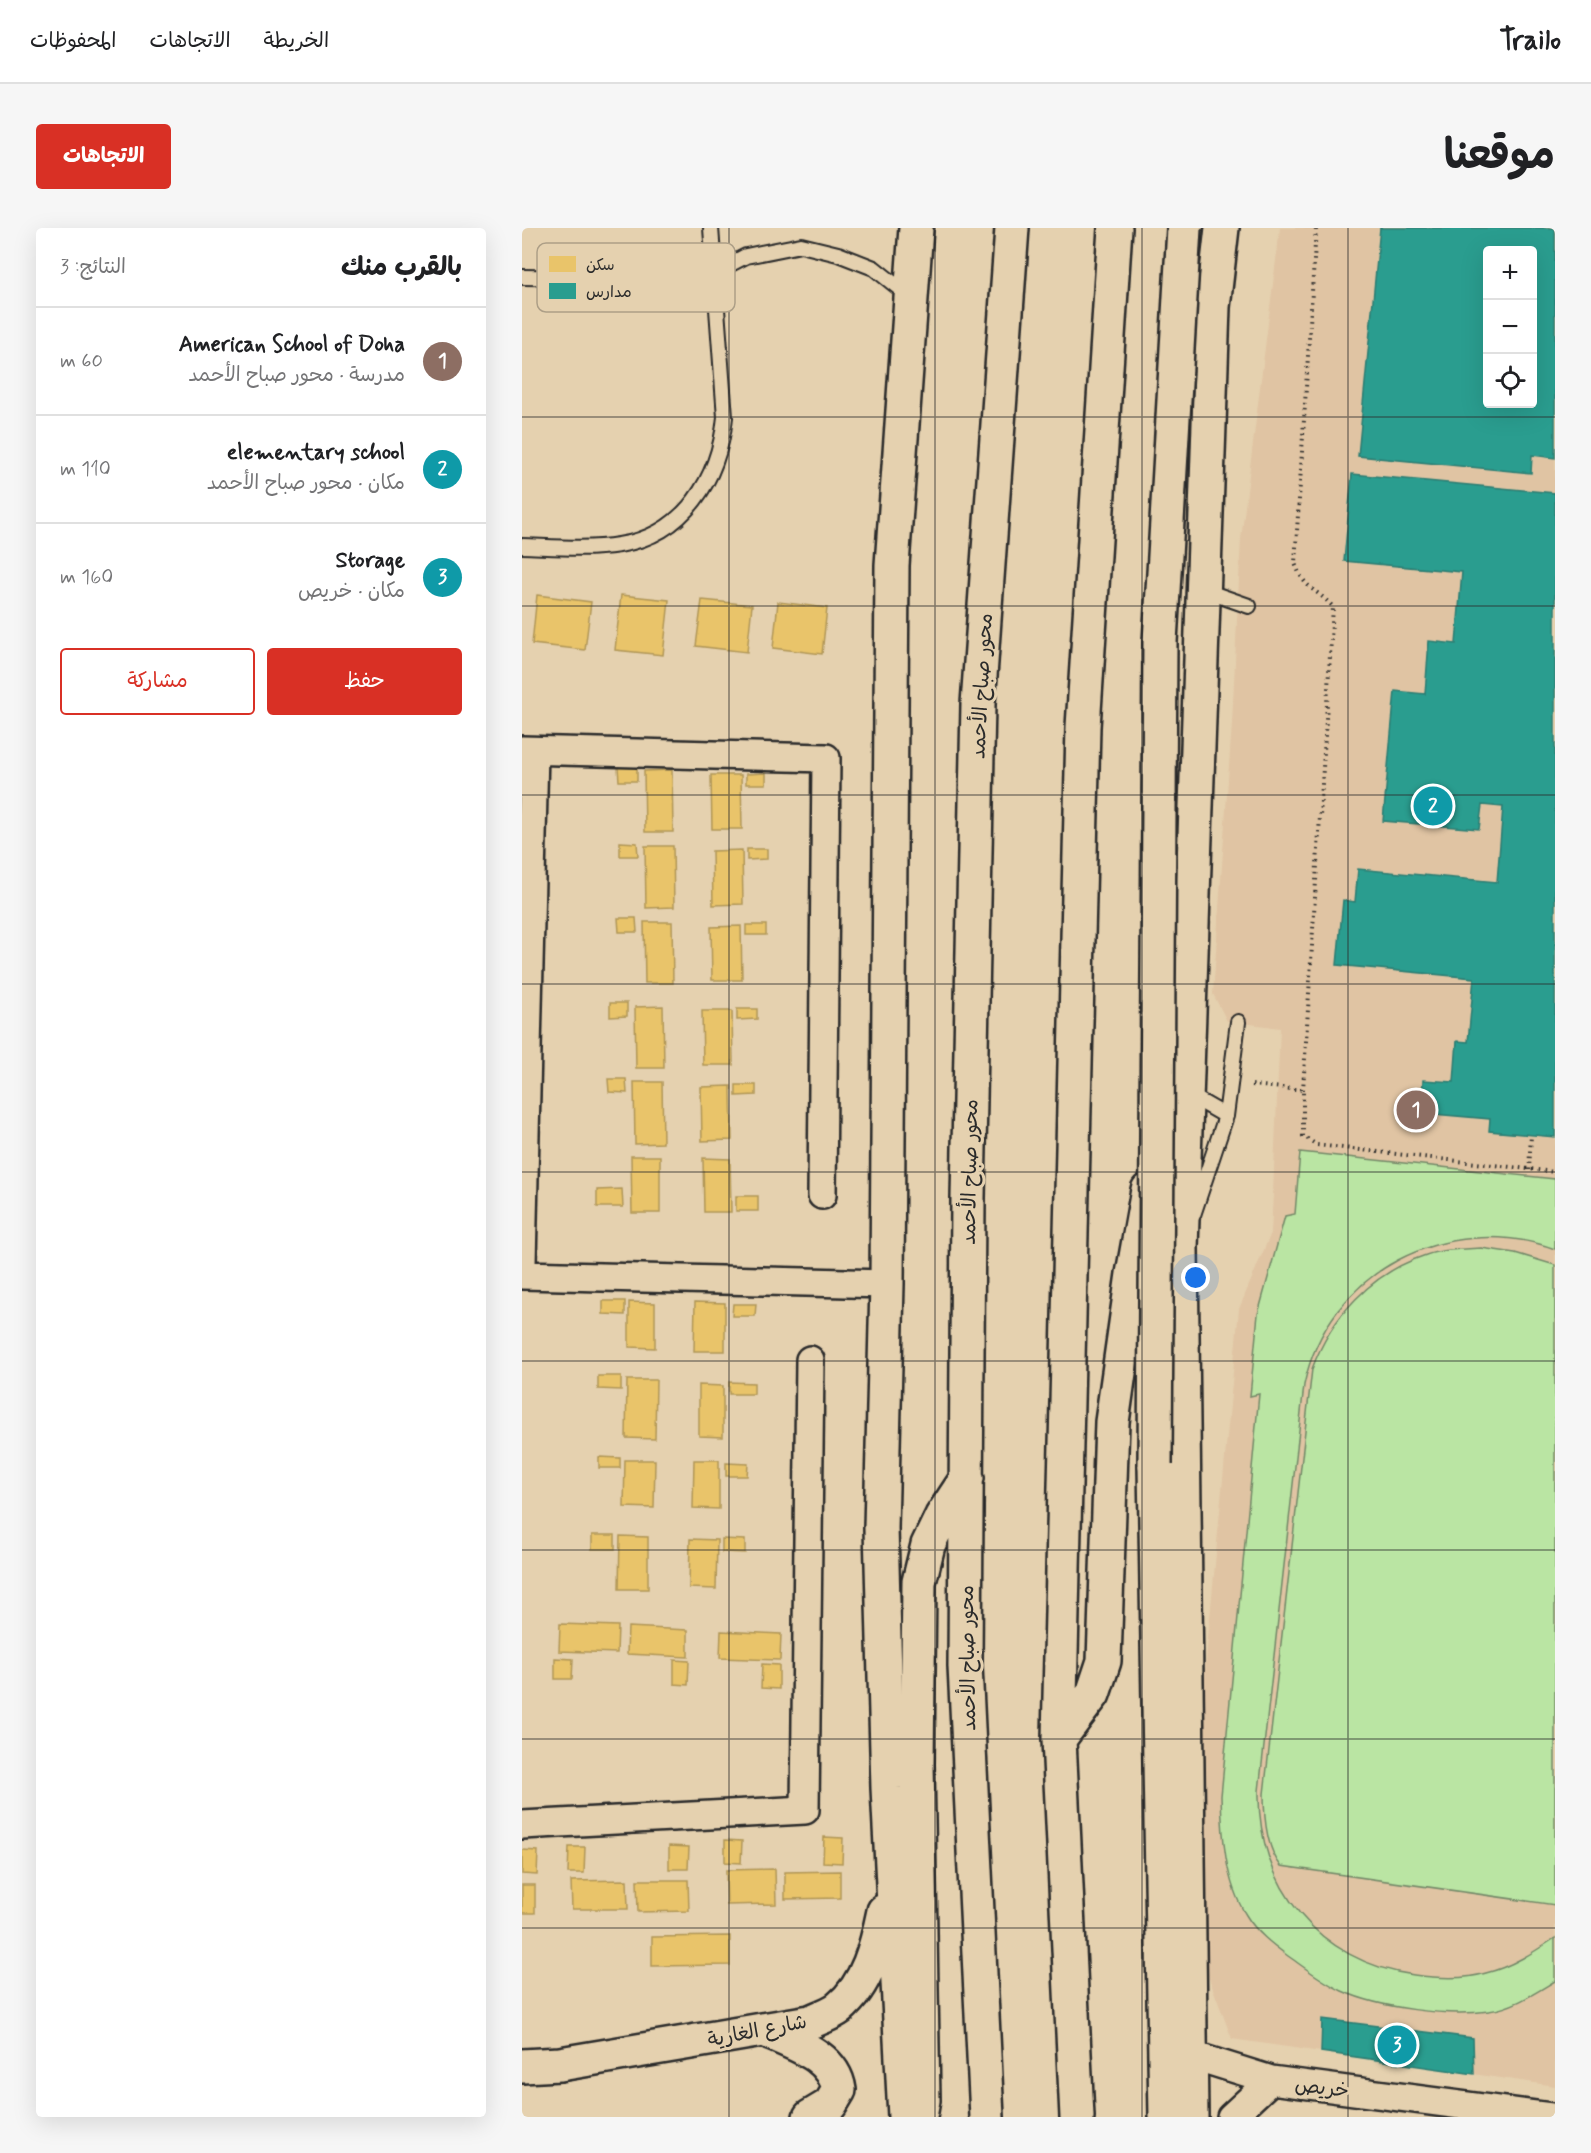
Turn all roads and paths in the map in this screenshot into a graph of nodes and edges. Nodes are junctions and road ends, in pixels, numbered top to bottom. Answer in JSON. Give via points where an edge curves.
{"nodes":[{"id":1,"x":711,"y":228,"type":"edge"},
{"id":2,"x":916,"y":228,"type":"edge"},
{"id":3,"x":1012,"y":228,"type":"edge"},
{"id":4,"x":1114,"y":228,"type":"edge"},
{"id":5,"x":1184,"y":228,"type":"edge"},
{"id":6,"x":1222,"y":228,"type":"edge"},
{"id":7,"x":1245,"y":228,"type":"edge"},
{"id":8,"x":1317,"y":228,"type":"edge"},
{"id":9,"x":712,"y":243,"type":"edge"},
{"id":10,"x":735,"y":262,"type":"edge"},
{"id":11,"x":522,"y":277,"type":"edge"},
{"id":12,"x":537,"y":277,"type":"edge"},
{"id":13,"x":909,"y":296,"type":"junction"},
{"id":14,"x":1213,"y":307,"type":"junction"},
{"id":15,"x":716,"y":312,"type":"edge"},
{"id":16,"x":522,"y":546,"type":"edge"},
{"id":17,"x":1202,"y":590,"type":"junction"},
{"id":18,"x":1249,"y":606,"type":"dead end"},
{"id":19,"x":528,"y":751,"type":"edge"},
{"id":20,"x":1238,"y":1022,"type":"dead end"},
{"id":21,"x":1186,"y":1042,"type":"junction"},
{"id":22,"x":1230,"y":1084,"type":"junction"},
{"id":23,"x":1303,"y":1090,"type":"junction"},
{"id":24,"x":1185,"y":1092,"type":"junction"},
{"id":25,"x":1226,"y":1116,"type":"junction"},
{"id":26,"x":1531,"y":1135,"type":"dead end"},
{"id":27,"x":1529,"y":1170,"type":"junction"},
{"id":28,"x":1555,"y":1172,"type":"edge"},
{"id":29,"x":822,"y":1195,"type":"dead end"},
{"id":30,"x":1181,"y":1248,"type":"junction"},
{"id":31,"x":522,"y":1263,"type":"edge"},
{"id":32,"x":522,"y":1275,"type":"edge"},
{"id":33,"x":887,"y":1284,"type":"junction"},
{"id":34,"x":810,"y":1360,"type":"dead end"},
{"id":35,"x":967,"y":1478,"type":"junction"},
{"id":36,"x":1059,"y":1738,"type":"junction"},
{"id":37,"x":522,"y":1825,"type":"edge"},
{"id":38,"x":892,"y":1868,"type":"junction"},
{"id":39,"x":766,"y":2031,"type":"junction"},
{"id":40,"x":1191,"y":2055,"type":"junction"},
{"id":41,"x":522,"y":2066,"type":"edge"},
{"id":42,"x":1271,"y":2080,"type":"junction"},
{"id":43,"x":810,"y":2117,"type":"edge"},
{"id":44,"x":905,"y":2117,"type":"edge"},
{"id":45,"x":920,"y":2117,"type":"edge"},
{"id":46,"x":987,"y":2117,"type":"edge"},
{"id":47,"x":1077,"y":2117,"type":"edge"},
{"id":48,"x":1166,"y":2117,"type":"edge"},
{"id":49,"x":1191,"y":2117,"type":"edge"},
{"id":50,"x":1231,"y":2117,"type":"edge"},
{"id":51,"x":1551,"y":2117,"type":"edge"}],
"edges":[{"from":1,"to":9,"type":"lane"},
{"from":2,"to":13,"type":"main road"},
{"from":3,"to":35,"type":"main road","name":"محور صباح الأحمد","via":[[978,704],[968,1186]]},
{"from":4,"to":36,"type":"main road","via":[[1083,727]]},
{"from":5,"to":48,"type":"main road","bridge":true,"via":[[1160,642],[1155,1465]]},
{"from":6,"to":14,"type":"main road"},
{"from":7,"to":14,"type":"main road"},
{"from":8,"to":23,"type":"path","via":[[1295,563],[1307,587],[1333,607]]},
{"from":10,"to":13,"type":"lane","via":[[801,245],[874,268]]},
{"from":11,"to":12,"type":"lane"},
{"from":13,"to":33,"type":"main road","via":[[892,565]]},
{"from":14,"to":17,"type":"main road"},
{"from":15,"to":16,"type":"lane","via":[[725,417],[722,446],[712,474],[696,500],[649,536],[620,545]]},
{"from":17,"to":18,"type":"lane"},
{"from":17,"to":21,"type":"main road"},
{"from":19,"to":29,"type":"street","via":[[826,758]]},
{"from":19,"to":31,"type":"street"},
{"from":20,"to":22,"type":"lane"},
{"from":21,"to":24,"type":"main road"},
{"from":21,"to":36,"type":"main road","via":[[1168,1085],[1119,1366],[1109,1487],[1104,1661],[1093,1694]]},
{"from":22,"to":23,"type":"path"},
{"from":22,"to":25,"type":"lane"},
{"from":23,"to":27,"type":"path","via":[[1303,1136],[1317,1145]]},
{"from":24,"to":25,"type":"lane"},
{"from":24,"to":30,"type":"main road"},
{"from":25,"to":30,"type":"lane"},
{"from":26,"to":27,"type":"path"},
{"from":27,"to":28,"type":"path"},
{"from":30,"to":40,"type":"main road"},
{"from":32,"to":33,"type":"street"},
{"from":33,"to":38,"type":"main road","via":[[881,1528]]},
{"from":34,"to":37,"type":"street","via":[[805,1810]]},
{"from":35,"to":45,"type":"main road","via":[[928,1545],[919,1582],[917,1764],[923,2100]]},
{"from":35,"to":46,"type":"main road","name":"محور صباح الأحمد","via":[[965,1666]]},
{"from":36,"to":47,"type":"main road"},
{"from":38,"to":39,"type":"main road","name":"شارع الغارية","via":[[876,1951],[858,1984],[839,2008],[810,2022]]},
{"from":38,"to":44,"type":"main road"},
{"from":39,"to":41,"type":"main road","name":"شارع الغارية","via":[[560,2064]]},
{"from":39,"to":43,"type":"main road","via":[[830,2064],[837,2076],[839,2090],[830,2105]]},
{"from":40,"to":42,"type":"street","name":"خريص"},
{"from":40,"to":49,"type":"main road"},
{"from":42,"to":50,"type":"street","name":"خريص"},
{"from":42,"to":51,"type":"street","name":"خريص"}]}
